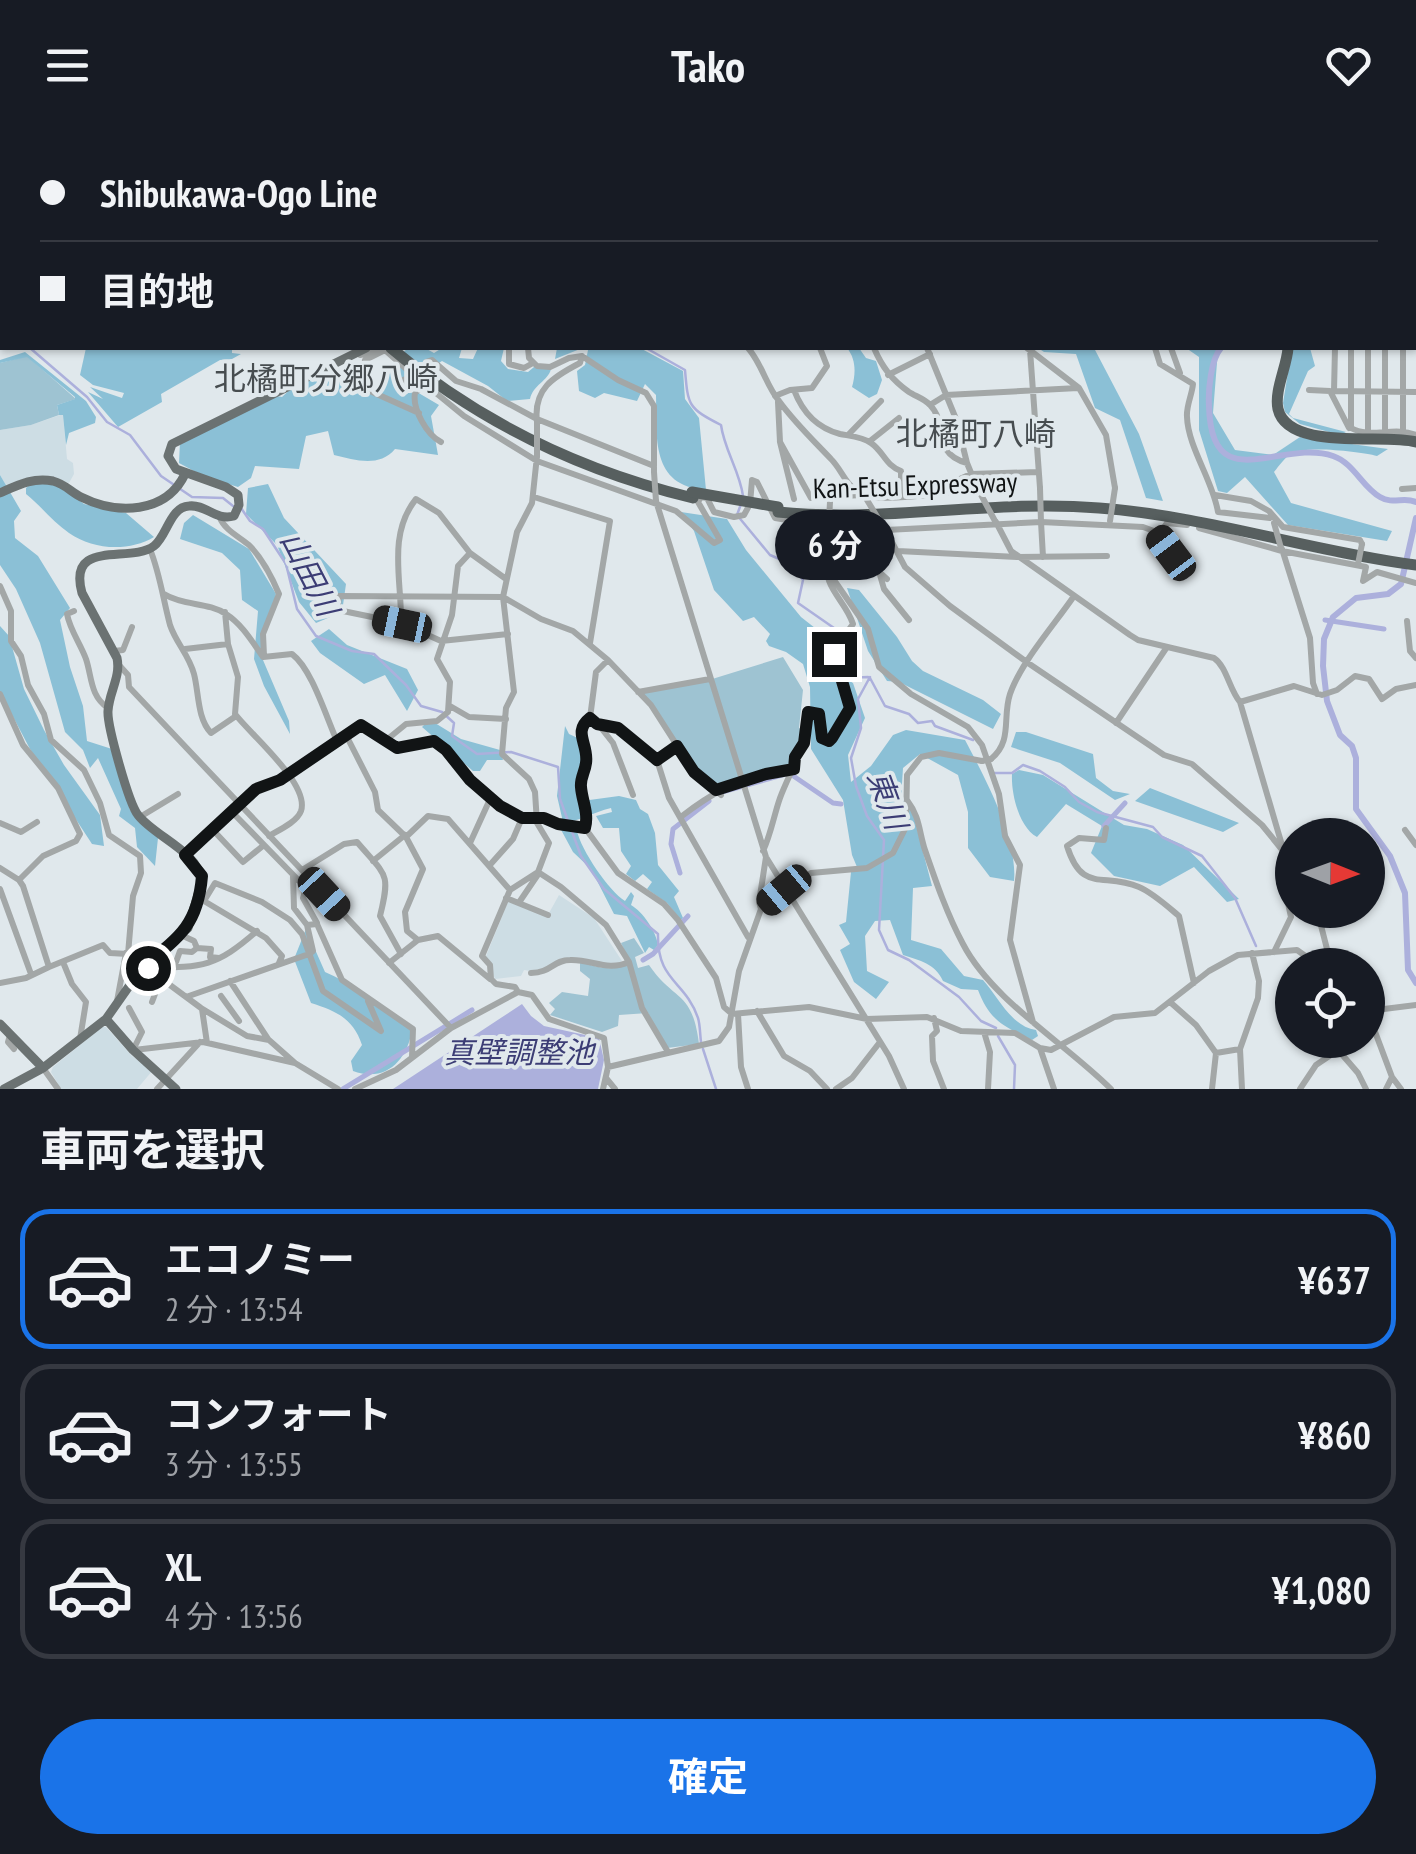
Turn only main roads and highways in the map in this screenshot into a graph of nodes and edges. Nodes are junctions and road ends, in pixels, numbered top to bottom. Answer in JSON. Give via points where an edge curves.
{"nodes":[{"id":1,"x":362,"y":350,"type":"edge"},
{"id":2,"x":1288,"y":350,"type":"edge"},
{"id":3,"x":396,"y":351,"type":"edge"},
{"id":4,"x":1416,"y":438,"type":"edge"},
{"id":5,"x":185,"y":474,"type":"junction"},
{"id":6,"x":0,"y":493,"type":"edge"},
{"id":7,"x":1416,"y":563,"type":"edge"},
{"id":8,"x":106,"y":1019,"type":"junction"},
{"id":9,"x":0,"y":1024,"type":"edge"},
{"id":10,"x":42,"y":1068,"type":"junction"},
{"id":11,"x":4,"y":1089,"type":"edge"},
{"id":12,"x":176,"y":1089,"type":"edge"}],
"edges":[{"from":1,"to":5,"type":"main road","via":[[175,441],[169,460]]},
{"from":2,"to":4,"type":"highway","via":[[1278,402],[1287,423],[1342,440]]},
{"from":3,"to":7,"type":"highway","name":"Kan-Etsu Expressway","bridge":true,"via":[[477,410],[545,447],[606,473],[693,495],[858,516],[1097,508]]},
{"from":5,"to":6,"type":"main road","via":[[170,495],[138,509],[88,500],[52,481],[24,482]]},
{"from":5,"to":8,"type":"main road","via":[[234,491],[238,509],[220,518],[186,506],[150,549],[96,556],[80,576],[82,593],[114,651],[118,669],[108,708],[129,796],[140,818],[200,872],[201,902],[188,928],[146,966]]},
{"from":8,"to":10,"type":"main road"},
{"from":8,"to":12,"type":"main road"},
{"from":9,"to":10,"type":"main road"},
{"from":10,"to":11,"type":"main road"}]}
